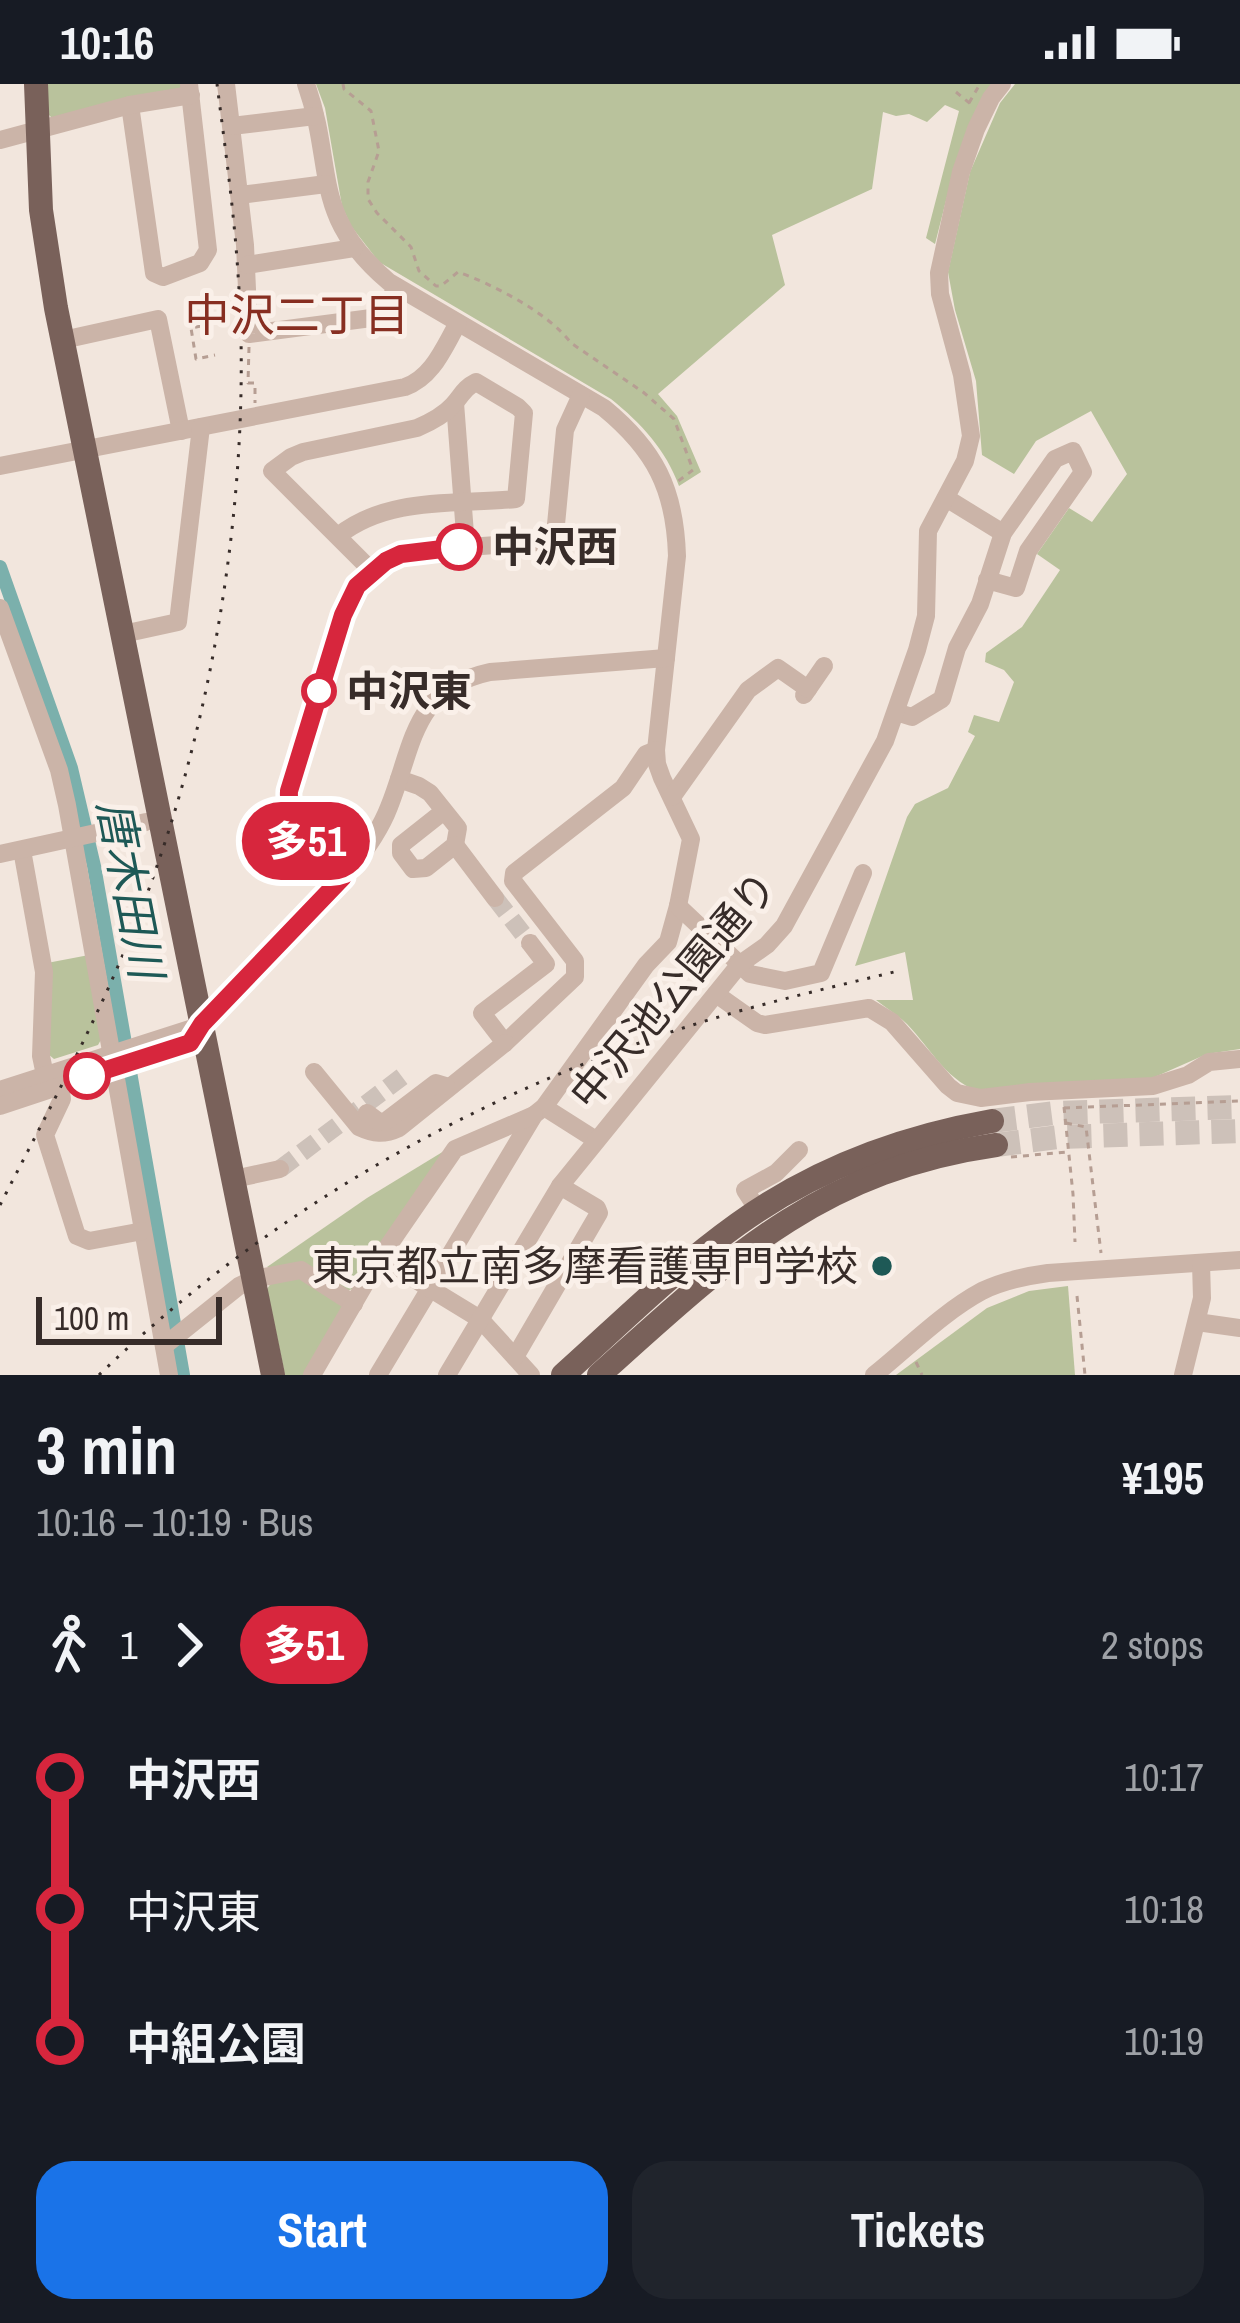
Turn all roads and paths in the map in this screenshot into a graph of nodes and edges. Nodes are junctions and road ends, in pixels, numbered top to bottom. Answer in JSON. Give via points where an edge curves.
{"nodes":[{"id":1,"x":20,"y":84,"type":"edge"},
{"id":2,"x":36,"y":84,"type":"edge"},
{"id":3,"x":226,"y":84,"type":"edge"},
{"id":4,"x":305,"y":84,"type":"edge"},
{"id":5,"x":343,"y":84,"type":"edge"},
{"id":6,"x":980,"y":84,"type":"edge"},
{"id":7,"x":1003,"y":84,"type":"edge"},
{"id":8,"x":190,"y":90,"type":"edge"},
{"id":9,"x":956,"y":92,"type":"dead end"},
{"id":10,"x":130,"y":105,"type":"junction"},
{"id":11,"x":976,"y":108,"type":"junction"},
{"id":12,"x":316,"y":116,"type":"junction"},
{"id":13,"x":232,"y":126,"type":"junction"},
{"id":14,"x":19,"y":136,"type":"edge"},
{"id":15,"x":326,"y":184,"type":"junction"},
{"id":16,"x":240,"y":195,"type":"junction"},
{"id":17,"x":354,"y":248,"type":"junction"},
{"id":18,"x":247,"y":265,"type":"junction"},
{"id":19,"x":397,"y":287,"type":"junction"},
{"id":20,"x":458,"y":323,"type":"junction"},
{"id":21,"x":201,"y":326,"type":"dead end"},
{"id":22,"x":249,"y":334,"type":"junction"},
{"id":23,"x":63,"y":340,"type":"junction"},
{"id":24,"x":215,"y":355,"type":"dead end"},
{"id":25,"x":581,"y":395,"type":"junction"},
{"id":26,"x":455,"y":403,"type":"junction"},
{"id":27,"x":254,"y":417,"type":"junction"},
{"id":28,"x":191,"y":429,"type":"junction"},
{"id":29,"x":79,"y":452,"type":"junction"},
{"id":30,"x":0,"y":466,"type":"edge"},
{"id":31,"x":676,"y":483,"type":"dead end"},
{"id":32,"x":946,"y":498,"type":"junction"},
{"id":33,"x":464,"y":504,"type":"junction"},
{"id":34,"x":1003,"y":533,"type":"junction"},
{"id":35,"x":338,"y":536,"type":"junction"},
{"id":36,"x":466,"y":547,"type":"junction"},
{"id":37,"x":372,"y":571,"type":"junction"},
{"id":38,"x":987,"y":580,"type":"junction"},
{"id":39,"x":0,"y":608,"type":"edge"},
{"id":40,"x":123,"y":634,"type":"junction"},
{"id":41,"x":666,"y":658,"type":"junction"},
{"id":42,"x":824,"y":666,"type":"dead end"},
{"id":43,"x":896,"y":712,"type":"junction"},
{"id":44,"x":656,"y":750,"type":"junction"},
{"id":45,"x":399,"y":779,"type":"junction"},
{"id":46,"x":672,"y":797,"type":"junction"},
{"id":47,"x":444,"y":811,"type":"junction"},
{"id":48,"x":146,"y":822,"type":"junction"},
{"id":49,"x":82,"y":836,"type":"junction"},
{"id":50,"x":454,"y":845,"type":"junction"},
{"id":51,"x":22,"y":850,"type":"junction"},
{"id":52,"x":0,"y":854,"type":"edge"},
{"id":53,"x":863,"y":873,"type":"dead end"},
{"id":54,"x":343,"y":877,"type":"junction"},
{"id":55,"x":495,"y":898,"type":"tunnel mouth"},
{"id":56,"x":678,"y":906,"type":"junction"},
{"id":57,"x":530,"y":943,"type":"dead end"},
{"id":58,"x":740,"y":964,"type":"junction"},
{"id":59,"x":716,"y":994,"type":"junction"},
{"id":60,"x":193,"y":1032,"type":"junction"},
{"id":61,"x":506,"y":1043,"type":"junction"},
{"id":62,"x":124,"y":1057,"type":"junction"},
{"id":63,"x":1240,"y":1059,"type":"edge"},
{"id":64,"x":314,"y":1072,"type":"dead end"},
{"id":65,"x":52,"y":1080,"type":"junction"},
{"id":66,"x":448,"y":1089,"type":"junction"},
{"id":67,"x":0,"y":1090,"type":"edge"},
{"id":68,"x":1063,"y":1099,"type":"junction"},
{"id":69,"x":1240,"y":1101,"type":"edge"},
{"id":70,"x":0,"y":1106,"type":"edge"},
{"id":71,"x":539,"y":1111,"type":"junction"},
{"id":72,"x":367,"y":1113,"type":"dead end"},
{"id":73,"x":1065,"y":1122,"type":"junction"},
{"id":74,"x":596,"y":1140,"type":"junction"},
{"id":75,"x":996,"y":1142,"type":"junction"},
{"id":76,"x":799,"y":1150,"type":"dead end"},
{"id":77,"x":1067,"y":1152,"type":"junction"},
{"id":78,"x":280,"y":1169,"type":"tunnel mouth"},
{"id":79,"x":234,"y":1179,"type":"junction"},
{"id":80,"x":560,"y":1186,"type":"junction"},
{"id":81,"x":758,"y":1210,"type":"junction"},
{"id":82,"x":143,"y":1231,"type":"junction"},
{"id":83,"x":1075,"y":1243,"type":"dead end"},
{"id":84,"x":1102,"y":1257,"type":"dead end"},
{"id":85,"x":380,"y":1258,"type":"junction"},
{"id":86,"x":1240,"y":1260,"type":"edge"},
{"id":87,"x":1201,"y":1263,"type":"junction"},
{"id":88,"x":247,"y":1282,"type":"junction"},
{"id":89,"x":429,"y":1288,"type":"junction"},
{"id":90,"x":673,"y":1292,"type":"junction"},
{"id":91,"x":1077,"y":1296,"type":"dead end"},
{"id":92,"x":355,"y":1304,"type":"junction"},
{"id":93,"x":480,"y":1319,"type":"junction"},
{"id":94,"x":1197,"y":1322,"type":"junction"},
{"id":95,"x":1240,"y":1328,"type":"edge"},
{"id":96,"x":172,"y":1340,"type":"junction"},
{"id":97,"x":913,"y":1355,"type":"dead end"},
{"id":98,"x":515,"y":1357,"type":"junction"},
{"id":99,"x":314,"y":1374,"type":"edge"},
{"id":100,"x":170,"y":1375,"type":"edge"},
{"id":101,"x":258,"y":1375,"type":"edge"},
{"id":102,"x":273,"y":1375,"type":"edge"},
{"id":103,"x":377,"y":1375,"type":"edge"},
{"id":104,"x":447,"y":1375,"type":"edge"},
{"id":105,"x":531,"y":1375,"type":"edge"},
{"id":106,"x":563,"y":1375,"type":"edge"},
{"id":107,"x":599,"y":1375,"type":"edge"},
{"id":108,"x":874,"y":1375,"type":"edge"},
{"id":109,"x":922,"y":1375,"type":"edge"},
{"id":110,"x":1084,"y":1375,"type":"edge"},
{"id":111,"x":1183,"y":1375,"type":"edge"}],
"edges":[{"from":1,"to":14,"type":"main road"},
{"from":2,"to":14,"type":"main road"},
{"from":3,"to":13,"type":"street"},
{"from":4,"to":12,"type":"street"},
{"from":5,"to":31,"type":"path","via":[[371,110],[379,151],[368,199],[410,247],[419,271],[436,286],[458,272],[488,283],[644,392],[674,419],[693,470]]},
{"from":6,"to":11,"type":"path"},
{"from":7,"to":11,"type":"street","name":"中沢池公園通り"},
{"from":8,"to":10,"type":"street"},
{"from":8,"to":10,"type":"street","via":[[208,250],[200,263],[163,277],[154,273]]},
{"from":9,"to":11,"type":"path"},
{"from":10,"to":14,"type":"street"},
{"from":11,"to":32,"type":"street","name":"中沢池公園通り","via":[[939,273],[970,423],[969,450]]},
{"from":12,"to":13,"type":"street"},
{"from":12,"to":15,"type":"street"},
{"from":13,"to":16,"type":"street"},
{"from":14,"to":23,"type":"main road"},
{"from":14,"to":29,"type":"main road","via":[[35,271]]},
{"from":15,"to":16,"type":"street"},
{"from":15,"to":17,"type":"street"},
{"from":16,"to":18,"type":"street"},
{"from":17,"to":18,"type":"street"},
{"from":17,"to":19,"type":"street"},
{"from":18,"to":22,"type":"street"},
{"from":19,"to":20,"type":"street"},
{"from":19,"to":22,"type":"street","via":[[379,317]]},
{"from":20,"to":25,"type":"street"},
{"from":20,"to":27,"type":"street","via":[[415,383]]},
{"from":21,"to":24,"type":"path","via":[[191,328],[196,359]]},
{"from":22,"to":27,"type":"path"},
{"from":23,"to":28,"type":"street","via":[[158,319]]},
{"from":23,"to":29,"type":"main road"},
{"from":25,"to":36,"type":"street","via":[[565,430],[552,541]]},
{"from":25,"to":41,"type":"street","via":[[627,428],[667,489],[677,556]]},
{"from":26,"to":33,"type":"street"},
{"from":26,"to":33,"type":"street","via":[[476,382],[524,413],[516,499]]},
{"from":26,"to":35,"type":"street","via":[[417,428],[304,452],[272,470]]},
{"from":27,"to":28,"type":"street"},
{"from":28,"to":29,"type":"street"},
{"from":28,"to":40,"type":"street","via":[[178,622]]},
{"from":29,"to":30,"type":"street"},
{"from":29,"to":40,"type":"main road"},
{"from":29,"to":48,"type":"main road"},
{"from":32,"to":34,"type":"street"},
{"from":32,"to":43,"type":"street","name":"中沢池公園通り","via":[[928,531],[926,616]]},
{"from":33,"to":35,"type":"street","via":[[398,507]]},
{"from":33,"to":36,"type":"street"},
{"from":34,"to":38,"type":"street"},
{"from":34,"to":38,"type":"street","via":[[1055,459],[1073,451],[1083,472],[1028,551],[1016,588]]},
{"from":35,"to":37,"type":"street"},
{"from":36,"to":37,"type":"street","via":[[401,554]]},
{"from":37,"to":54,"type":"street","via":[[343,615],[289,791],[298,833]]},
{"from":38,"to":43,"type":"street","via":[[942,699],[912,717]]},
{"from":39,"to":49,"type":"street"},
{"from":40,"to":60,"type":"main road"},
{"from":41,"to":44,"type":"street"},
{"from":41,"to":45,"type":"street","via":[[473,676],[422,715]]},
{"from":42,"to":46,"type":"street","via":[[805,694],[778,668],[748,690]]},
{"from":43,"to":58,"type":"street","name":"中沢池公園通り","via":[[784,926]]},
{"from":44,"to":46,"type":"street"},
{"from":44,"to":61,"type":"street","via":[[623,788],[514,873],[577,968]]},
{"from":45,"to":47,"type":"street","via":[[425,789]]},
{"from":45,"to":54,"type":"street","via":[[380,829]]},
{"from":46,"to":56,"type":"street","via":[[691,839]]},
{"from":47,"to":50,"type":"street","via":[[458,829]]},
{"from":47,"to":50,"type":"street","via":[[401,853],[421,870]]},
{"from":48,"to":49,"type":"street"},
{"from":48,"to":60,"type":"main road"},
{"from":49,"to":51,"type":"street"},
{"from":49,"to":62,"type":"street"},
{"from":50,"to":55,"type":"street"},
{"from":51,"to":52,"type":"street"},
{"from":51,"to":65,"type":"street","via":[[44,972],[41,1056]]},
{"from":53,"to":58,"type":"street","via":[[820,973],[785,982]]},
{"from":54,"to":60,"type":"street"},
{"from":56,"to":58,"type":"street"},
{"from":56,"to":71,"type":"street","via":[[668,942]]},
{"from":57,"to":61,"type":"street","via":[[546,964],[482,1013]]},
{"from":58,"to":59,"type":"street","name":"中沢池公園通り"},
{"from":59,"to":68,"type":"street","via":[[765,1025],[875,1010],[948,1086],[969,1096]]},
{"from":59,"to":74,"type":"street","name":"中沢池公園通り"},
{"from":60,"to":62,"type":"street"},
{"from":60,"to":79,"type":"main road"},
{"from":60,"to":88,"type":"main road"},
{"from":61,"to":66,"type":"street"},
{"from":62,"to":65,"type":"street"},
{"from":62,"to":82,"type":"street"},
{"from":63,"to":68,"type":"street","via":[[1208,1062],[1153,1086]]},
{"from":64,"to":66,"type":"street","via":[[359,1127],[379,1134]]},
{"from":65,"to":67,"type":"street"},
{"from":65,"to":70,"type":"street"},
{"from":65,"to":82,"type":"street","via":[[62,1100],[45,1135],[77,1236]]},
{"from":66,"to":72,"type":"street","via":[[436,1083],[386,1121]]},
{"from":68,"to":69,"type":"path"},
{"from":68,"to":73,"type":"path"},
{"from":71,"to":74,"type":"street"},
{"from":71,"to":85,"type":"street","via":[[455,1150]]},
{"from":71,"to":89,"type":"street"},
{"from":73,"to":77,"type":"path"},
{"from":73,"to":84,"type":"path","via":[[1086,1127]]},
{"from":74,"to":80,"type":"street","name":"中沢池公園通り"},
{"from":75,"to":77,"type":"path"},
{"from":75,"to":81,"type":"main road","via":[[916,1137]]},
{"from":75,"to":90,"type":"main road","via":[[852,1185]]},
{"from":76,"to":81,"type":"street","via":[[745,1190]]},
{"from":77,"to":83,"type":"path"},
{"from":78,"to":79,"type":"street"},
{"from":79,"to":88,"type":"main road"},
{"from":80,"to":93,"type":"street","name":"中沢池公園通り"},
{"from":80,"to":98,"type":"street","via":[[599,1213]]},
{"from":81,"to":90,"type":"main road"},
{"from":82,"to":96,"type":"street"},
{"from":85,"to":89,"type":"street"},
{"from":85,"to":92,"type":"street"},
{"from":86,"to":87,"type":"street"},
{"from":87,"to":94,"type":"street"},
{"from":87,"to":108,"type":"street","via":[[1000,1284],[955,1309]]},
{"from":88,"to":92,"type":"street","via":[[301,1270]]},
{"from":88,"to":96,"type":"street"},
{"from":88,"to":101,"type":"main road"},
{"from":88,"to":102,"type":"main road"},
{"from":89,"to":93,"type":"street"},
{"from":89,"to":103,"type":"street"},
{"from":90,"to":106,"type":"main road"},
{"from":90,"to":107,"type":"main road"},
{"from":91,"to":110,"type":"path"},
{"from":92,"to":99,"type":"street"},
{"from":93,"to":98,"type":"street"},
{"from":93,"to":104,"type":"street","name":"中沢池公園通り"},
{"from":94,"to":95,"type":"street"},
{"from":94,"to":111,"type":"street"},
{"from":96,"to":100,"type":"street"},
{"from":97,"to":109,"type":"path"},
{"from":98,"to":105,"type":"street"}]}
